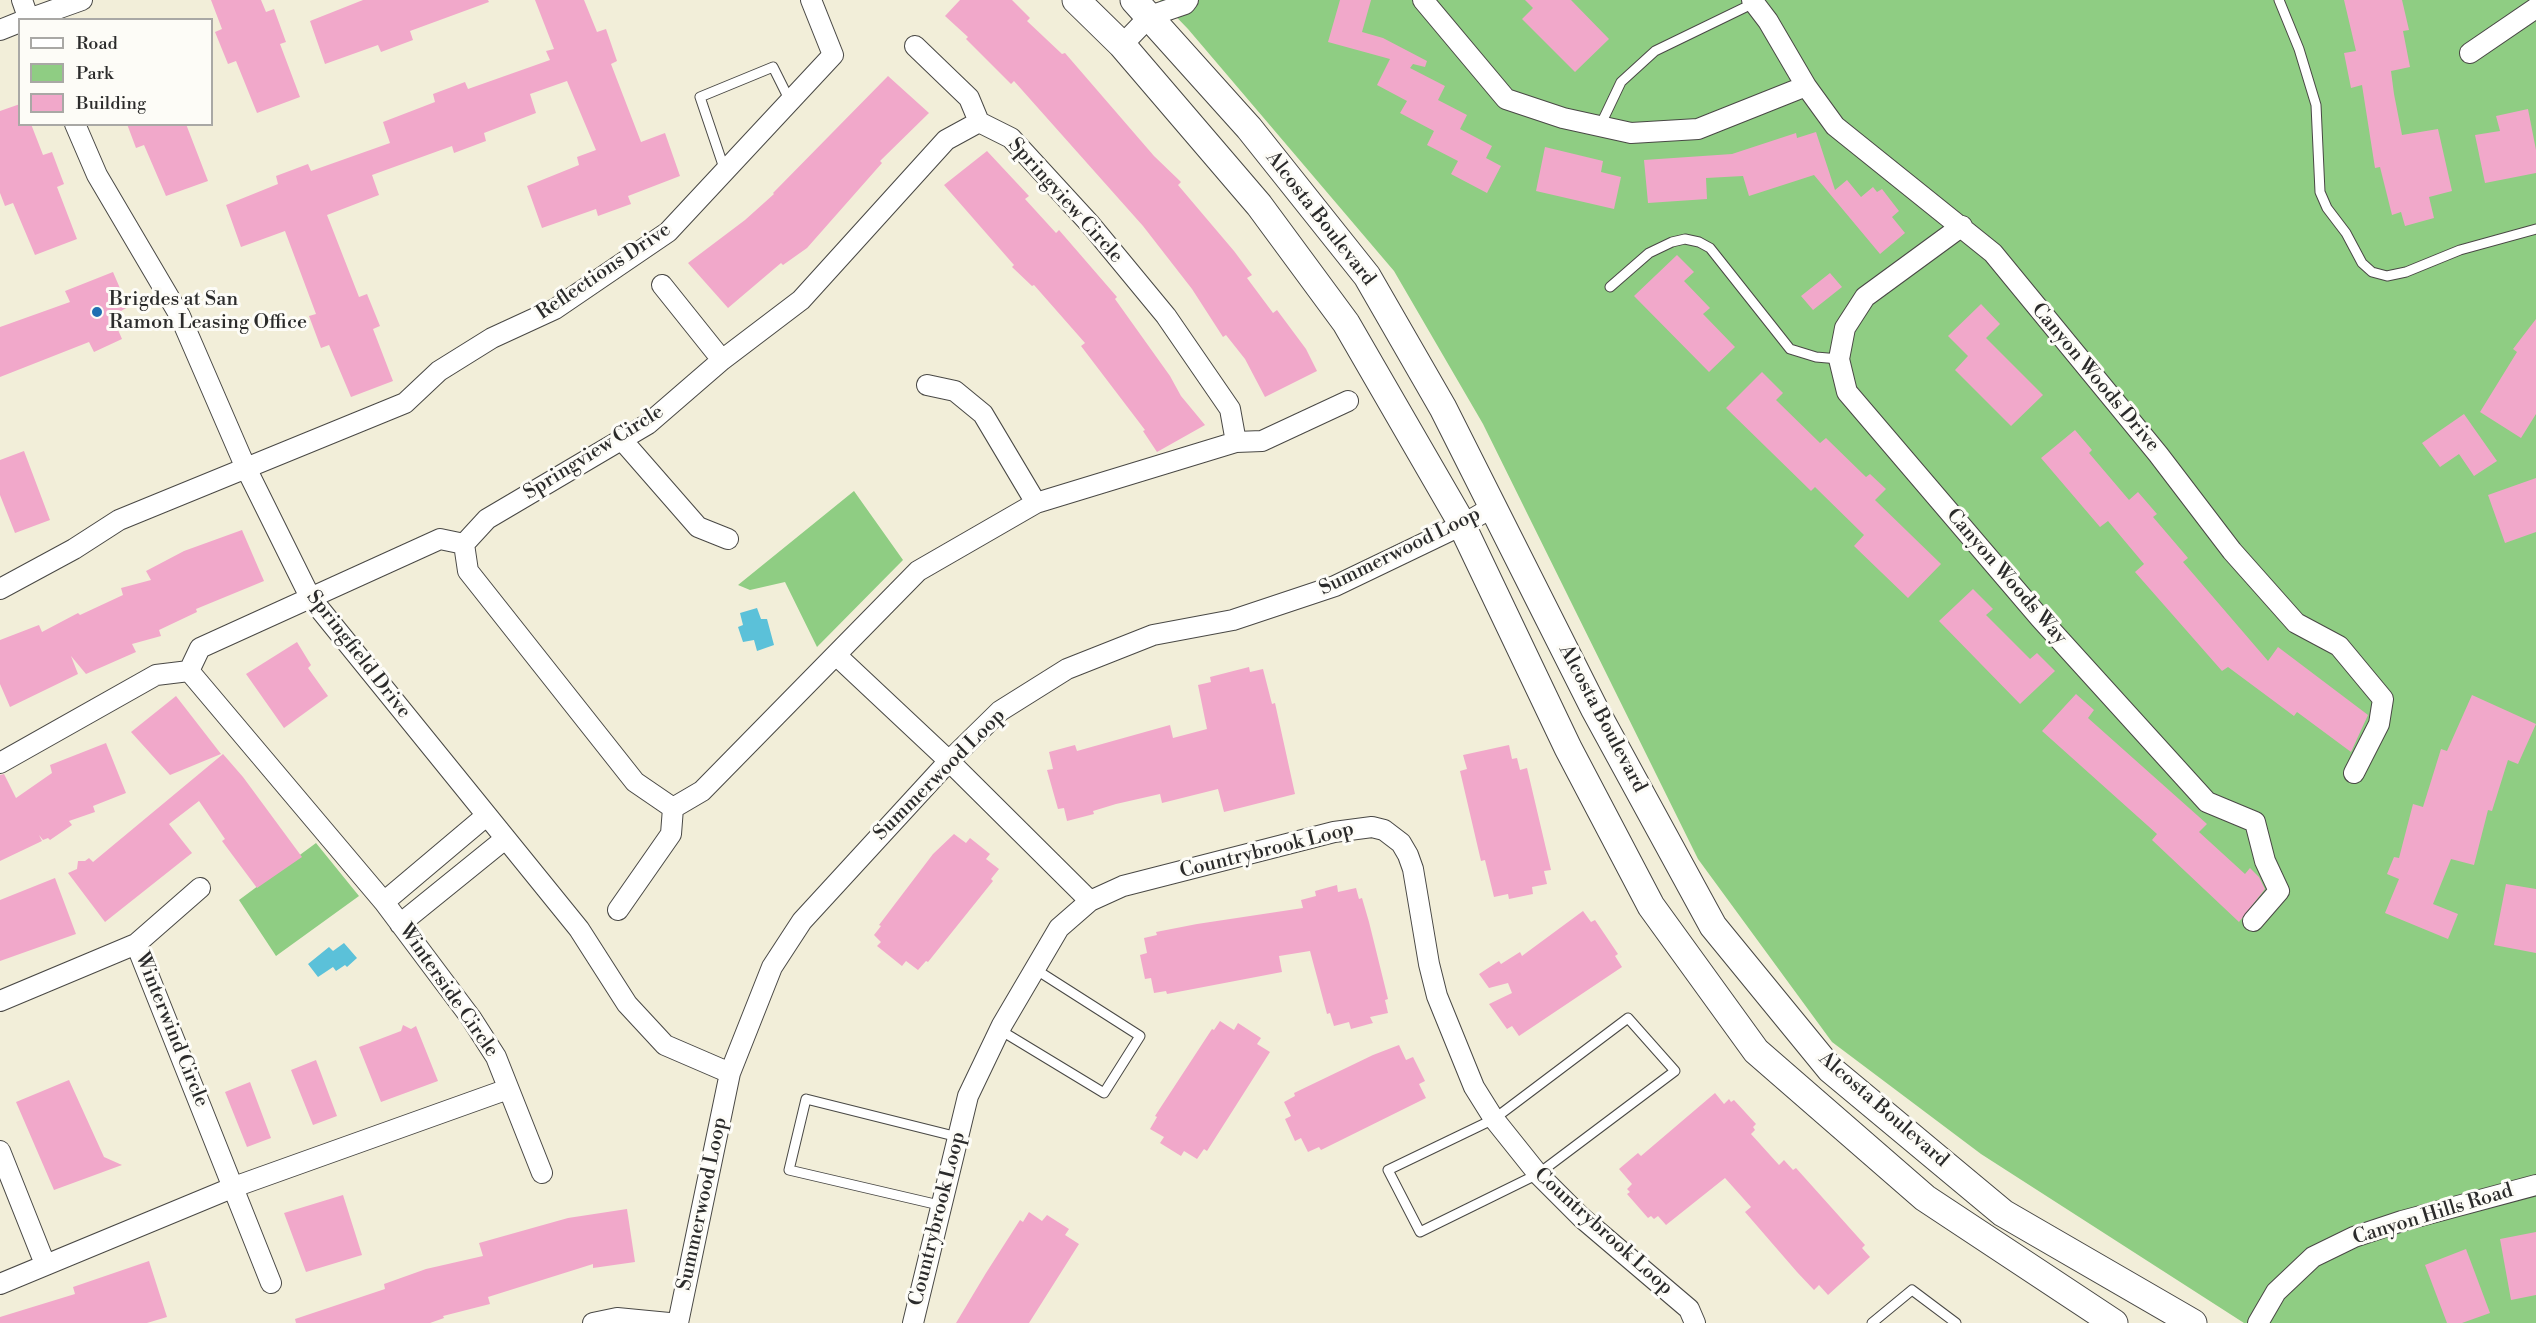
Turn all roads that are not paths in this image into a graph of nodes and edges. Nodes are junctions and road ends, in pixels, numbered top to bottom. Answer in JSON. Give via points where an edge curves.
{"nodes":[{"id":1,"x":82,"y":0,"type":"edge"},
{"id":2,"x":811,"y":0,"type":"edge"},
{"id":3,"x":1076,"y":0,"type":"edge"},
{"id":4,"x":1188,"y":0,"type":"edge"},
{"id":5,"x":1424,"y":0,"type":"edge"},
{"id":6,"x":2279,"y":0,"type":"edge"},
{"id":7,"x":1753,"y":2,"type":"edge"},
{"id":8,"x":1146,"y":5,"type":"edge"},
{"id":9,"x":2536,"y":8,"type":"edge"},
{"id":10,"x":25,"y":16,"type":"edge"},
{"id":11,"x":18,"y":20,"type":"edge"},
{"id":12,"x":0,"y":30,"type":"edge"},
{"id":13,"x":1122,"y":45,"type":"junction"},
{"id":14,"x":915,"y":46,"type":"dead end"},
{"id":15,"x":2470,"y":52,"type":"dead end"},
{"id":16,"x":1806,"y":86,"type":"junction"},
{"id":17,"x":790,"y":101,"type":"junction"},
{"id":18,"x":980,"y":122,"type":"junction"},
{"id":19,"x":76,"y":126,"type":"edge"},
{"id":20,"x":1600,"y":126,"type":"junction"},
{"id":21,"x":725,"y":171,"type":"junction"},
{"id":22,"x":1962,"y":226,"type":"junction"},
{"id":23,"x":2536,"y":229,"type":"edge"},
{"id":24,"x":662,"y":285,"type":"dead end"},
{"id":25,"x":1610,"y":287,"type":"dead end"},
{"id":26,"x":1839,"y":359,"type":"junction"},
{"id":27,"x":722,"y":360,"type":"junction"},
{"id":28,"x":927,"y":385,"type":"dead end"},
{"id":29,"x":1348,"y":400,"type":"dead end"},
{"id":30,"x":622,"y":440,"type":"junction"},
{"id":31,"x":1236,"y":442,"type":"junction"},
{"id":32,"x":245,"y":466,"type":"junction"},
{"id":33,"x":1036,"y":503,"type":"junction"},
{"id":34,"x":1493,"y":507,"type":"junction"},
{"id":35,"x":1462,"y":525,"type":"junction"},
{"id":36,"x":728,"y":539,"type":"dead end"},
{"id":37,"x":464,"y":544,"type":"junction"},
{"id":38,"x":0,"y":589,"type":"edge"},
{"id":39,"x":310,"y":597,"type":"junction"},
{"id":40,"x":836,"y":655,"type":"junction"},
{"id":41,"x":189,"y":671,"type":"junction"},
{"id":42,"x":1,"y":761,"type":"edge"},
{"id":43,"x":950,"y":761,"type":"junction"},
{"id":44,"x":2354,"y":773,"type":"dead end"},
{"id":45,"x":673,"y":808,"type":"junction"},
{"id":46,"x":486,"y":816,"type":"junction"},
{"id":47,"x":505,"y":839,"type":"junction"},
{"id":48,"x":200,"y":888,"type":"dead end"},
{"id":49,"x":384,"y":902,"type":"junction"},
{"id":50,"x":1090,"y":902,"type":"junction"},
{"id":51,"x":618,"y":910,"type":"dead end"},
{"id":52,"x":2253,"y":921,"type":"dead end"},
{"id":53,"x":400,"y":924,"type":"junction"},
{"id":54,"x":136,"y":944,"type":"junction"},
{"id":55,"x":1035,"y":969,"type":"junction"},
{"id":56,"x":0,"y":1001,"type":"edge"},
{"id":57,"x":1000,"y":1030,"type":"junction"},
{"id":58,"x":730,"y":1074,"type":"junction"},
{"id":59,"x":508,"y":1089,"type":"junction"},
{"id":60,"x":1494,"y":1119,"type":"junction"},
{"id":61,"x":958,"y":1137,"type":"junction"},
{"id":62,"x":0,"y":1150,"type":"edge"},
{"id":63,"x":542,"y":1173,"type":"dead end"},
{"id":64,"x":1538,"y":1174,"type":"junction"},
{"id":65,"x":2536,"y":1185,"type":"edge"},
{"id":66,"x":234,"y":1187,"type":"junction"},
{"id":67,"x":939,"y":1205,"type":"junction"},
{"id":68,"x":45,"y":1264,"type":"junction"},
{"id":69,"x":271,"y":1283,"type":"dead end"},
{"id":70,"x":0,"y":1284,"type":"edge"},
{"id":71,"x":593,"y":1323,"type":"edge"},
{"id":72,"x":669,"y":1323,"type":"edge"},
{"id":73,"x":678,"y":1323,"type":"edge"},
{"id":74,"x":913,"y":1323,"type":"edge"},
{"id":75,"x":1695,"y":1323,"type":"edge"},
{"id":76,"x":1872,"y":1323,"type":"edge"},
{"id":77,"x":1956,"y":1323,"type":"edge"},
{"id":78,"x":2114,"y":1323,"type":"edge"},
{"id":79,"x":2193,"y":1323,"type":"edge"},
{"id":80,"x":2258,"y":1323,"type":"edge"}],
"edges":[{"from":1,"to":10,"type":"street"},
{"from":2,"to":17,"type":"street","name":"Reflections Drive","via":[[833,55]]},
{"from":3,"to":13,"type":"main road","name":"Alcosta Boulevard"},
{"from":4,"to":8,"type":"street","via":[[1185,4]]},
{"from":5,"to":20,"type":"street","via":[[1506,99]]},
{"from":6,"to":23,"type":"lane","via":[[2316,105],[2320,192],[2362,263],[2372,272],[2387,276],[2406,272],[2460,250]]},
{"from":7,"to":16,"type":"street","name":"Canyon Woods Drive"},
{"from":7,"to":20,"type":"lane","via":[[1655,51],[1621,82]]},
{"from":8,"to":13,"type":"street"},
{"from":8,"to":34,"type":"main road","name":"Alcosta Boulevard","via":[[1367,276],[1443,408]]},
{"from":9,"to":15,"type":"street"},
{"from":11,"to":12,"type":"street"},
{"from":13,"to":35,"type":"main road","name":"Alcosta Boulevard","via":[[1259,205],[1346,323]]},
{"from":14,"to":18,"type":"street","via":[[969,98]]},
{"from":16,"to":20,"type":"street","via":[[1698,129],[1631,133]]},
{"from":16,"to":22,"type":"street","name":"Canyon Woods Drive","via":[[1835,126]]},
{"from":17,"to":21,"type":"street","name":"Reflections Drive"},
{"from":17,"to":21,"type":"lane","via":[[773,68],[700,97]]},
{"from":18,"to":27,"type":"street","name":"Springview Circle","via":[[946,140],[801,300]]},
{"from":18,"to":31,"type":"street","name":"Springview Circle","via":[[1011,138],[1090,224],[1166,316],[1230,408]]},
{"from":19,"to":32,"type":"street","name":"Springfield Drive","via":[[97,175],[180,316]]},
{"from":21,"to":32,"type":"street","name":"Reflections Drive","via":[[668,232],[555,309],[492,338],[439,372],[405,403]]},
{"from":22,"to":26,"type":"street","name":"Canyon Woods Way","via":[[1865,297],[1845,328]]},
{"from":22,"to":44,"type":"street","name":"Canyon Woods Drive","via":[[1993,254],[2158,454],[2232,551],[2296,623],[2340,646],[2382,699],[2379,724]]},
{"from":24,"to":27,"type":"street"},
{"from":25,"to":26,"type":"lane","via":[[1649,254],[1672,242],[1699,242],[1710,248],[1790,349]]},
{"from":26,"to":52,"type":"street","name":"Canyon Woods Way","via":[[1847,392],[2040,618],[2207,802],[2255,822],[2265,861],[2279,891]]},
{"from":27,"to":30,"type":"street","name":"Springview Circle","via":[[648,424]]},
{"from":28,"to":33,"type":"street","via":[[955,391],[983,414]]},
{"from":29,"to":31,"type":"street","via":[[1262,441]]},
{"from":30,"to":36,"type":"street","via":[[698,527]]},
{"from":30,"to":37,"type":"street","name":"Springview Circle","via":[[487,519]]},
{"from":31,"to":33,"type":"street"},
{"from":32,"to":38,"type":"street","name":"Reflections Drive","via":[[119,520]]},
{"from":32,"to":39,"type":"street","name":"Springfield Drive"},
{"from":33,"to":40,"type":"street","via":[[918,571]]},
{"from":34,"to":35,"type":"street","name":"Summerwood Loop"},
{"from":34,"to":79,"type":"main road","name":"Alcosta Boulevard","via":[[1594,708],[1713,926],[1830,1069],[2003,1212]]},
{"from":35,"to":43,"type":"street","name":"Summerwood Loop","via":[[1335,586],[1233,620],[1153,635],[1067,669],[1000,711]]},
{"from":35,"to":78,"type":"main road","name":"Alcosta Boulevard","via":[[1568,748],[1651,906],[1756,1051],[1925,1198]]},
{"from":37,"to":39,"type":"street","via":[[440,539]]},
{"from":37,"to":45,"type":"street","via":[[468,571],[635,782]]},
{"from":39,"to":41,"type":"street","via":[[200,648]]},
{"from":39,"to":46,"type":"street","name":"Springfield Drive"},
{"from":40,"to":43,"type":"street"},
{"from":40,"to":45,"type":"street","via":[[702,791]]},
{"from":41,"to":42,"type":"street","via":[[156,675]]},
{"from":41,"to":49,"type":"street","name":"Winterside Circle"},
{"from":43,"to":50,"type":"street"},
{"from":43,"to":58,"type":"street","name":"Summerwood Loop","via":[[802,921],[772,967]]},
{"from":45,"to":51,"type":"street","via":[[671,834]]},
{"from":46,"to":47,"type":"street","name":"Springfield Drive"},
{"from":46,"to":49,"type":"street"},
{"from":47,"to":53,"type":"street"},
{"from":47,"to":58,"type":"street","name":"Springfield Drive","via":[[579,929],[627,1004],[665,1045]]},
{"from":48,"to":54,"type":"street"},
{"from":49,"to":53,"type":"street","name":"Winterside Circle"},
{"from":50,"to":55,"type":"street","name":"Countrybrook Loop","via":[[1059,928]]},
{"from":50,"to":60,"type":"street","name":"Countrybrook Loop","via":[[1124,886],[1334,832],[1372,827],[1384,831],[1401,843],[1413,869],[1437,996],[1474,1087]]},
{"from":53,"to":59,"type":"street","name":"Winterside Circle","via":[[471,1018],[496,1057]]},
{"from":54,"to":56,"type":"street","name":"Winterwind Circle"},
{"from":54,"to":66,"type":"street","name":"Winterwind Circle"},
{"from":55,"to":57,"type":"street","name":"Countrybrook Loop"},
{"from":55,"to":57,"type":"lane","via":[[1140,1036],[1104,1093]]},
{"from":57,"to":61,"type":"street","name":"Countrybrook Loop","via":[[968,1096]]},
{"from":58,"to":73,"type":"street","name":"Summerwood Loop"},
{"from":59,"to":63,"type":"street","name":"Winterside Circle"},
{"from":59,"to":66,"type":"street"},
{"from":60,"to":64,"type":"street","name":"Countrybrook Loop"},
{"from":60,"to":64,"type":"lane","via":[[1388,1170],[1420,1232]]},
{"from":60,"to":64,"type":"lane","via":[[1628,1018],[1675,1071]]},
{"from":61,"to":67,"type":"street","name":"Countrybrook Loop"},
{"from":61,"to":67,"type":"lane","via":[[806,1100],[789,1170]]},
{"from":62,"to":68,"type":"street"},
{"from":64,"to":75,"type":"street","name":"Countrybrook Loop","via":[[1582,1218],[1689,1310]]},
{"from":65,"to":80,"type":"street","name":"Canyon Hills Road","via":[[2402,1221],[2354,1237],[2313,1257],[2276,1292]]},
{"from":66,"to":68,"type":"street"},
{"from":66,"to":69,"type":"street","name":"Winterwind Circle"},
{"from":67,"to":74,"type":"street","name":"Countrybrook Loop"},
{"from":68,"to":70,"type":"street"},
{"from":71,"to":72,"type":"street","via":[[617,1318]]},
{"from":76,"to":77,"type":"lane","via":[[1912,1290]]}]}
